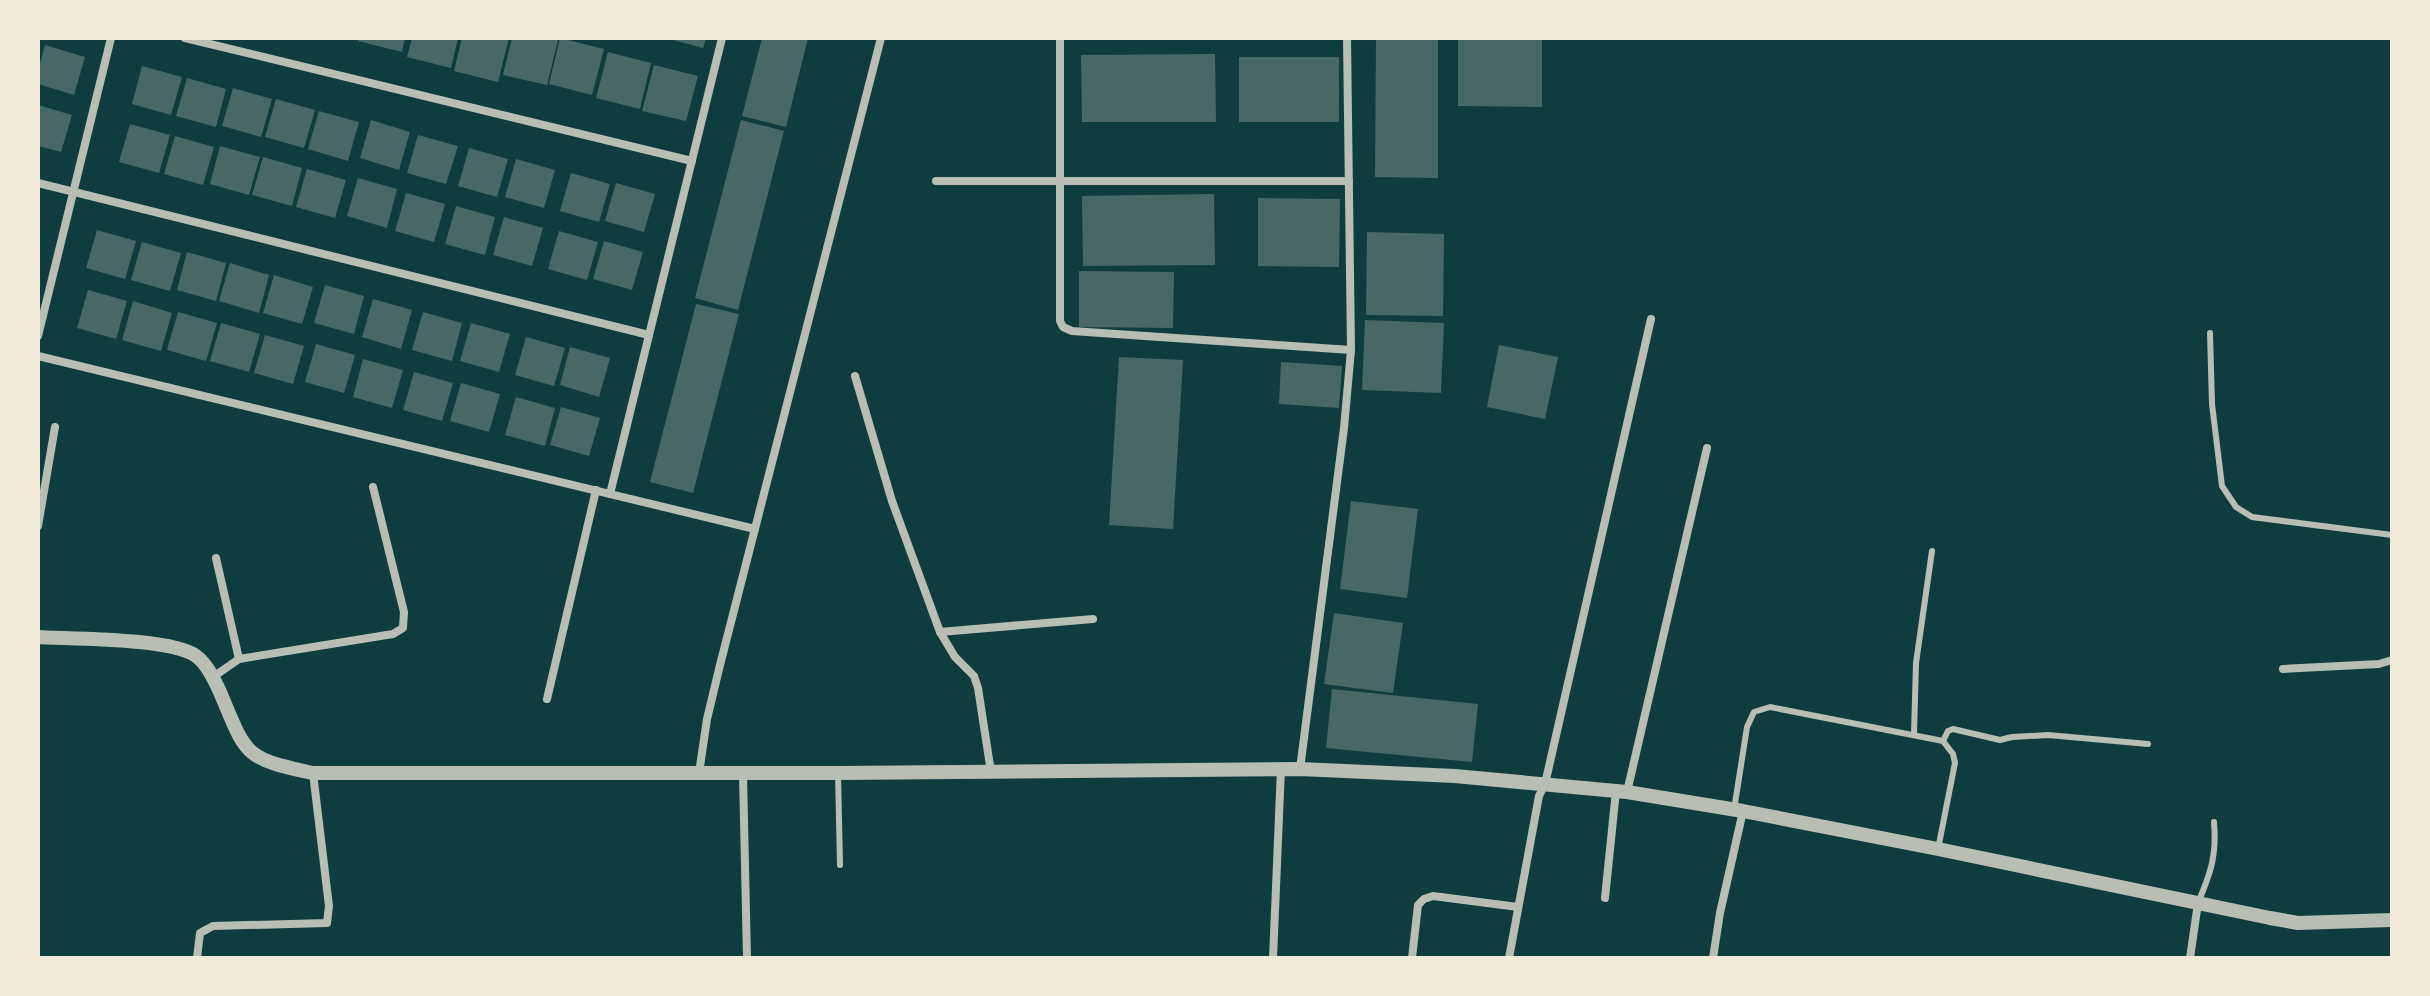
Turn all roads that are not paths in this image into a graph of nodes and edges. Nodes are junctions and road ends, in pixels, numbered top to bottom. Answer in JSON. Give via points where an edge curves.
{"nodes":[{"id":1,"x":111,"y":38,"type":"edge"},
{"id":2,"x":185,"y":38,"type":"edge"},
{"id":3,"x":722,"y":38,"type":"edge"},
{"id":4,"x":881,"y":38,"type":"edge"},
{"id":5,"x":1060,"y":38,"type":"edge"},
{"id":6,"x":1347,"y":38,"type":"edge"},
{"id":7,"x":692,"y":161,"type":"junction"},
{"id":8,"x":936,"y":181,"type":"dead end"},
{"id":9,"x":1349,"y":181,"type":"junction"},
{"id":10,"x":1060,"y":182,"type":"junction"},
{"id":11,"x":38,"y":183,"type":"edge"},
{"id":12,"x":73,"y":192,"type":"junction"},
{"id":13,"x":1651,"y":319,"type":"dead end"},
{"id":14,"x":2210,"y":333,"type":"dead end"},
{"id":15,"x":649,"y":335,"type":"junction"},
{"id":16,"x":38,"y":336,"type":"edge"},
{"id":17,"x":1351,"y":350,"type":"junction"},
{"id":18,"x":38,"y":356,"type":"edge"},
{"id":19,"x":855,"y":376,"type":"dead end"},
{"id":20,"x":55,"y":427,"type":"dead end"},
{"id":21,"x":1707,"y":448,"type":"dead end"},
{"id":22,"x":373,"y":487,"type":"dead end"},
{"id":23,"x":596,"y":490,"type":"junction"},
{"id":24,"x":610,"y":494,"type":"junction"},
{"id":25,"x":38,"y":526,"type":"edge"},
{"id":26,"x":755,"y":529,"type":"junction"},
{"id":27,"x":2392,"y":535,"type":"edge"},
{"id":28,"x":1932,"y":551,"type":"dead end"},
{"id":29,"x":216,"y":558,"type":"dead end"},
{"id":30,"x":1093,"y":619,"type":"dead end"},
{"id":31,"x":940,"y":632,"type":"junction"},
{"id":32,"x":38,"y":637,"type":"edge"},
{"id":33,"x":239,"y":659,"type":"junction"},
{"id":34,"x":2392,"y":660,"type":"edge"},
{"id":35,"x":2283,"y":669,"type":"dead end"},
{"id":36,"x":213,"y":677,"type":"junction"},
{"id":37,"x":547,"y":699,"type":"dead end"},
{"id":38,"x":1914,"y":734,"type":"junction"},
{"id":39,"x":1943,"y":741,"type":"junction"},
{"id":40,"x":2148,"y":744,"type":"dead end"},
{"id":41,"x":1281,"y":769,"type":"junction"},
{"id":42,"x":1300,"y":769,"type":"junction"},
{"id":43,"x":991,"y":772,"type":"junction"},
{"id":44,"x":313,"y":773,"type":"junction"},
{"id":45,"x":699,"y":773,"type":"junction"},
{"id":46,"x":838,"y":773,"type":"junction"},
{"id":47,"x":743,"y":774,"type":"junction"},
{"id":48,"x":1545,"y":784,"type":"junction"},
{"id":49,"x":1622,"y":791,"type":"junction"},
{"id":50,"x":1739,"y":811,"type":"junction"},
{"id":51,"x":2214,"y":822,"type":"dead end"},
{"id":52,"x":1938,"y":849,"type":"junction"},
{"id":53,"x":840,"y":865,"type":"dead end"},
{"id":54,"x":1605,"y":898,"type":"dead end"},
{"id":55,"x":2198,"y":903,"type":"junction"},
{"id":56,"x":1518,"y":907,"type":"junction"},
{"id":57,"x":2392,"y":920,"type":"edge"},
{"id":58,"x":197,"y":958,"type":"edge"},
{"id":59,"x":747,"y":958,"type":"edge"},
{"id":60,"x":1273,"y":958,"type":"edge"},
{"id":61,"x":1412,"y":958,"type":"edge"},
{"id":62,"x":1509,"y":958,"type":"edge"},
{"id":63,"x":1713,"y":958,"type":"edge"},
{"id":64,"x":2190,"y":958,"type":"edge"}],
"edges":[{"from":1,"to":12,"type":"street"},
{"from":2,"to":7,"type":"street"},
{"from":3,"to":7,"type":"street"},
{"from":4,"to":26,"type":"street"},
{"from":5,"to":10,"type":"street"},
{"from":6,"to":9,"type":"street"},
{"from":7,"to":15,"type":"street"},
{"from":8,"to":10,"type":"street"},
{"from":9,"to":10,"type":"street"},
{"from":9,"to":17,"type":"street"},
{"from":10,"to":17,"type":"street","via":[[1063,327]]},
{"from":11,"to":12,"type":"street"},
{"from":12,"to":15,"type":"street"},
{"from":12,"to":16,"type":"street"},
{"from":13,"to":48,"type":"street"},
{"from":14,"to":27,"type":"lane","via":[[2222,486],[2236,507],[2252,517]]},
{"from":15,"to":24,"type":"street"},
{"from":17,"to":42,"type":"street"},
{"from":18,"to":23,"type":"street"},
{"from":19,"to":31,"type":"street","via":[[892,501]]},
{"from":20,"to":25,"type":"street"},
{"from":21,"to":49,"type":"street"},
{"from":22,"to":33,"type":"street","via":[[404,612],[403,628],[393,634]]},
{"from":23,"to":24,"type":"street"},
{"from":23,"to":37,"type":"street"},
{"from":24,"to":26,"type":"street"},
{"from":26,"to":45,"type":"street","via":[[707,719]]},
{"from":28,"to":38,"type":"lane","via":[[1916,663]]},
{"from":29,"to":33,"type":"street"},
{"from":30,"to":31,"type":"street"},
{"from":31,"to":43,"type":"street","via":[[974,676]]},
{"from":32,"to":36,"type":"street","via":[[171,645],[195,655]]},
{"from":33,"to":36,"type":"street"},
{"from":34,"to":35,"type":"street"},
{"from":36,"to":44,"type":"street","via":[[248,750],[273,764]]},
{"from":38,"to":39,"type":"lane"},
{"from":38,"to":50,"type":"lane","via":[[1770,707],[1754,712],[1747,727]]},
{"from":39,"to":40,"type":"lane","via":[[1953,729],[2000,740],[2048,735]]},
{"from":39,"to":52,"type":"lane","via":[[1955,763]]},
{"from":41,"to":42,"type":"street"},
{"from":41,"to":43,"type":"street"},
{"from":41,"to":60,"type":"street"},
{"from":42,"to":48,"type":"street"},
{"from":43,"to":46,"type":"street"},
{"from":44,"to":45,"type":"street"},
{"from":44,"to":58,"type":"street","via":[[327,923],[213,926],[200,933]]},
{"from":45,"to":47,"type":"street"},
{"from":46,"to":47,"type":"street"},
{"from":46,"to":53,"type":"lane"},
{"from":47,"to":59,"type":"street"},
{"from":48,"to":49,"type":"street"},
{"from":48,"to":56,"type":"street"},
{"from":49,"to":50,"type":"street"},
{"from":49,"to":54,"type":"street"},
{"from":50,"to":52,"type":"street"},
{"from":50,"to":63,"type":"street"},
{"from":51,"to":55,"type":"lane","via":[[2213,868]]},
{"from":52,"to":55,"type":"street"},
{"from":55,"to":57,"type":"street","via":[[2298,923]]},
{"from":55,"to":64,"type":"street"},
{"from":56,"to":61,"type":"street","via":[[1424,899],[1418,905]]},
{"from":56,"to":62,"type":"street"}]}
